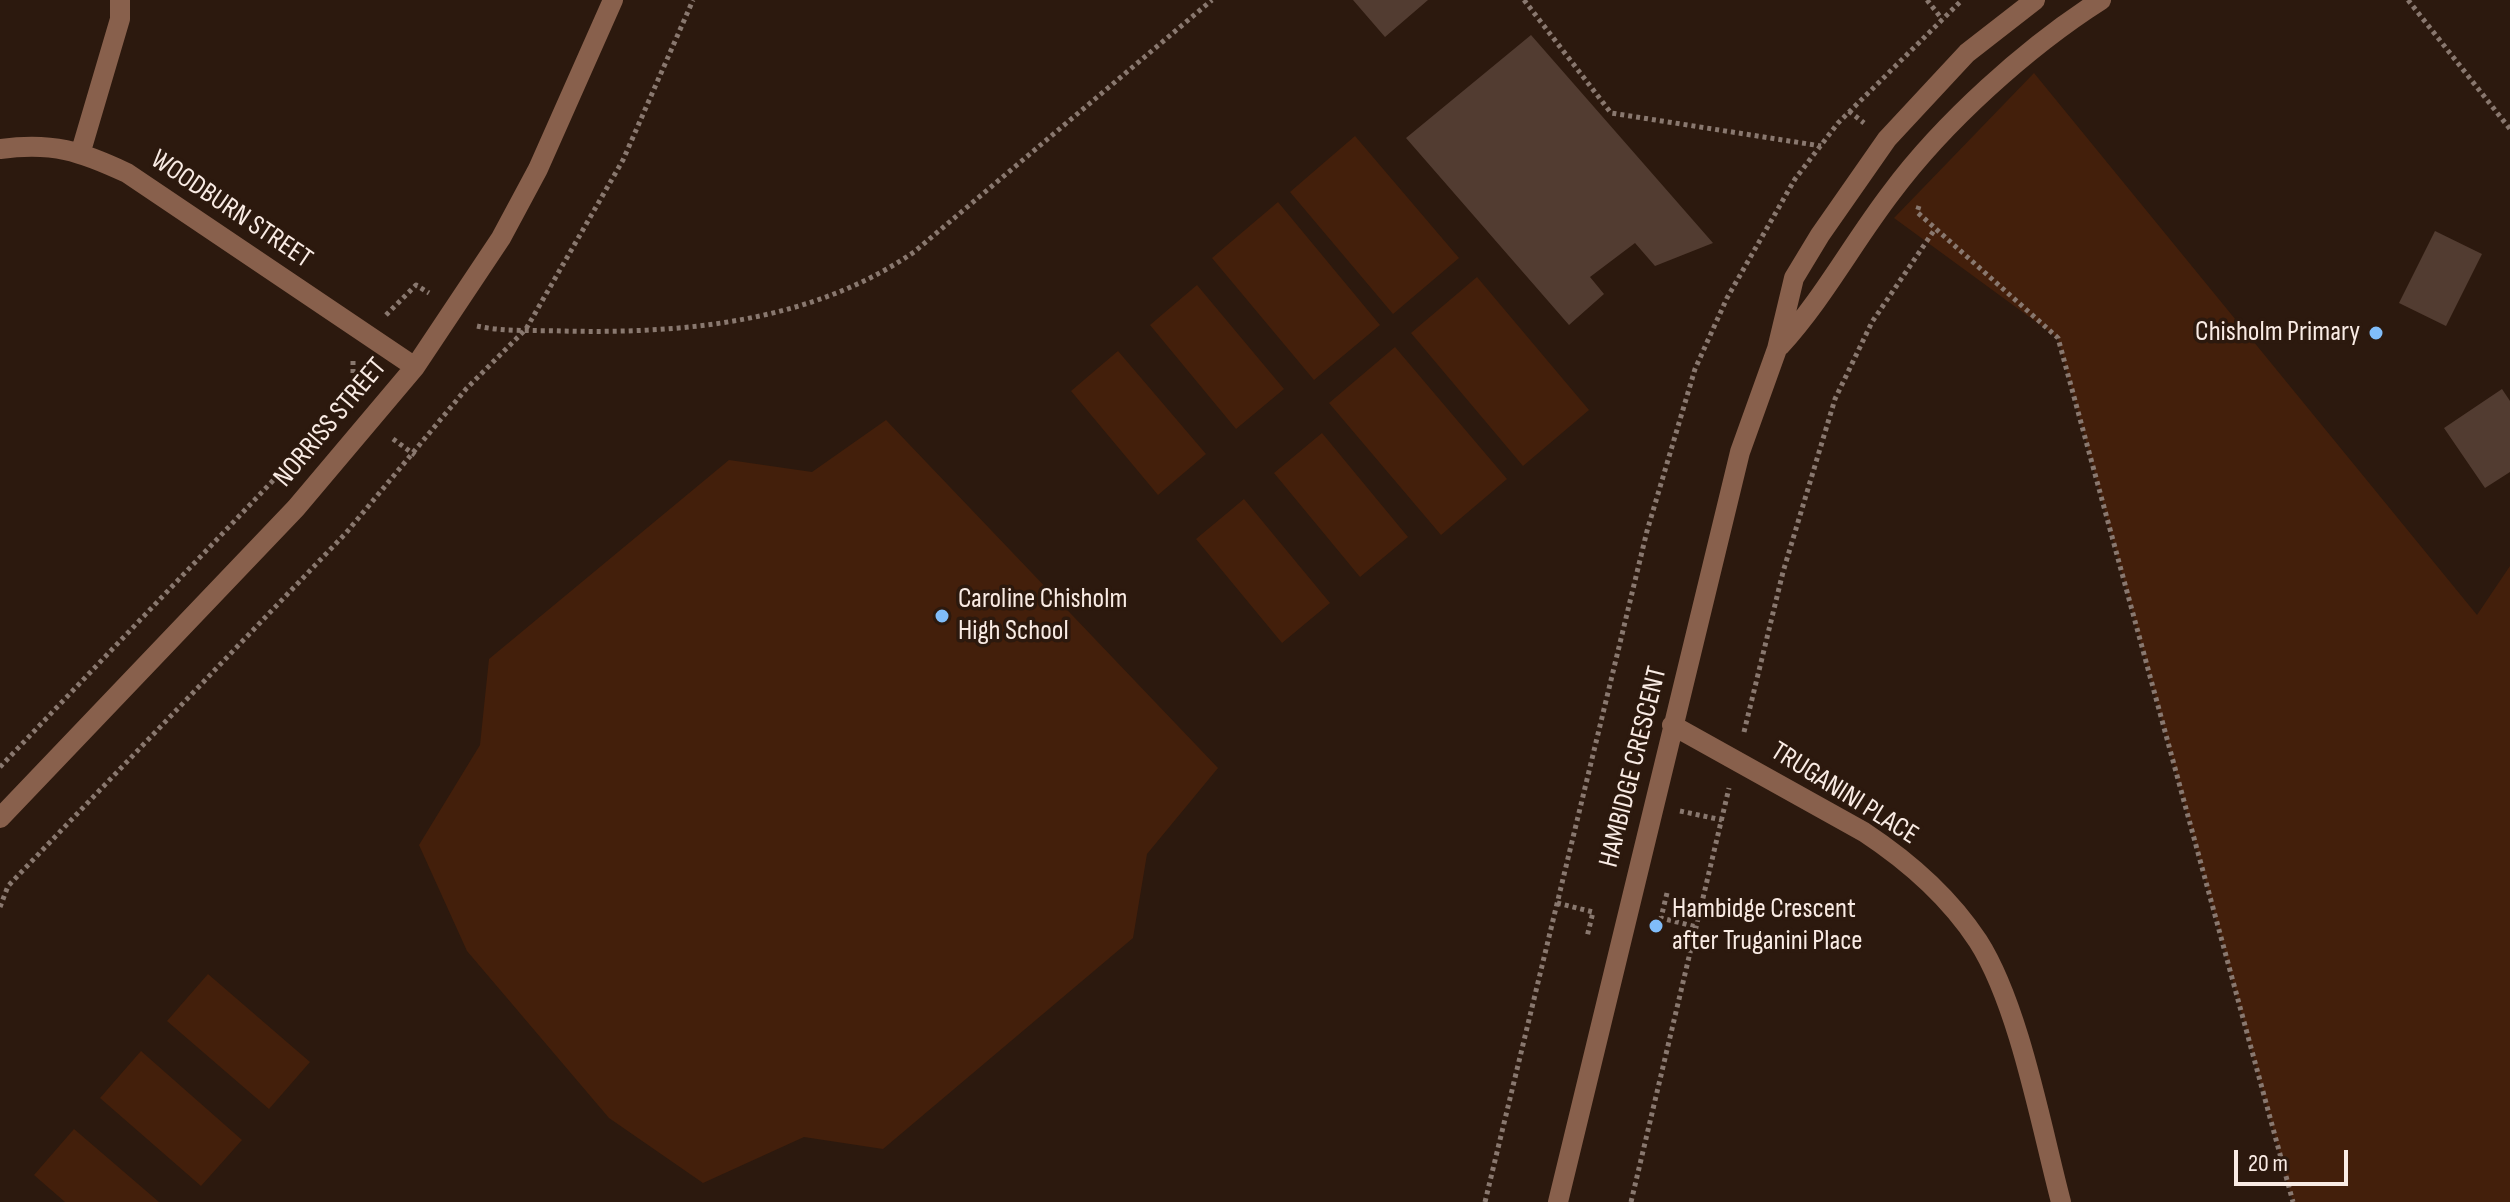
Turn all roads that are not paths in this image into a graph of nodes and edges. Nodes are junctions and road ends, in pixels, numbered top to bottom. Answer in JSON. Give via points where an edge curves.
{"nodes":[{"id":1,"x":120,"y":0,"type":"edge"},
{"id":2,"x":613,"y":0,"type":"edge"},
{"id":3,"x":2035,"y":0,"type":"edge"},
{"id":4,"x":2101,"y":0,"type":"edge"},
{"id":5,"x":0,"y":149,"type":"edge"},
{"id":6,"x":81,"y":151,"type":"junction"},
{"id":7,"x":1777,"y":349,"type":"junction"},
{"id":8,"x":415,"y":367,"type":"junction"},
{"id":9,"x":1672,"y":725,"type":"junction"},
{"id":10,"x":0,"y":818,"type":"edge"},
{"id":11,"x":1558,"y":1202,"type":"edge"},
{"id":12,"x":2061,"y":1202,"type":"edge"}],
"edges":[{"from":1,"to":6,"type":"street","via":[[120,19]]},
{"from":2,"to":8,"type":"street","name":"NORRISS STREET","via":[[538,169],[501,238]]},
{"from":3,"to":7,"type":"street","name":"HAMBIDGE CRESCENT","via":[[1967,53],[1868,164],[1794,278]]},
{"from":4,"to":7,"type":"street","name":"HAMBIDGE CRESCENT","via":[[2020,59],[1917,161],[1812,310]]},
{"from":5,"to":6,"type":"street","name":"WOODBURN STREET","via":[[29,145]]},
{"from":6,"to":8,"type":"street","name":"WOODBURN STREET","via":[[127,173]]},
{"from":7,"to":9,"type":"street","name":"HAMBIDGE CRESCENT","via":[[1740,452]]},
{"from":8,"to":10,"type":"street","name":"NORRISS STREET","via":[[296,508]]},
{"from":9,"to":11,"type":"street","name":"HAMBIDGE CRESCENT"},
{"from":9,"to":12,"type":"street","name":"TRUGANINI PLACE","via":[[1891,849],[1938,891],[1992,967],[2013,1023]]}]}
